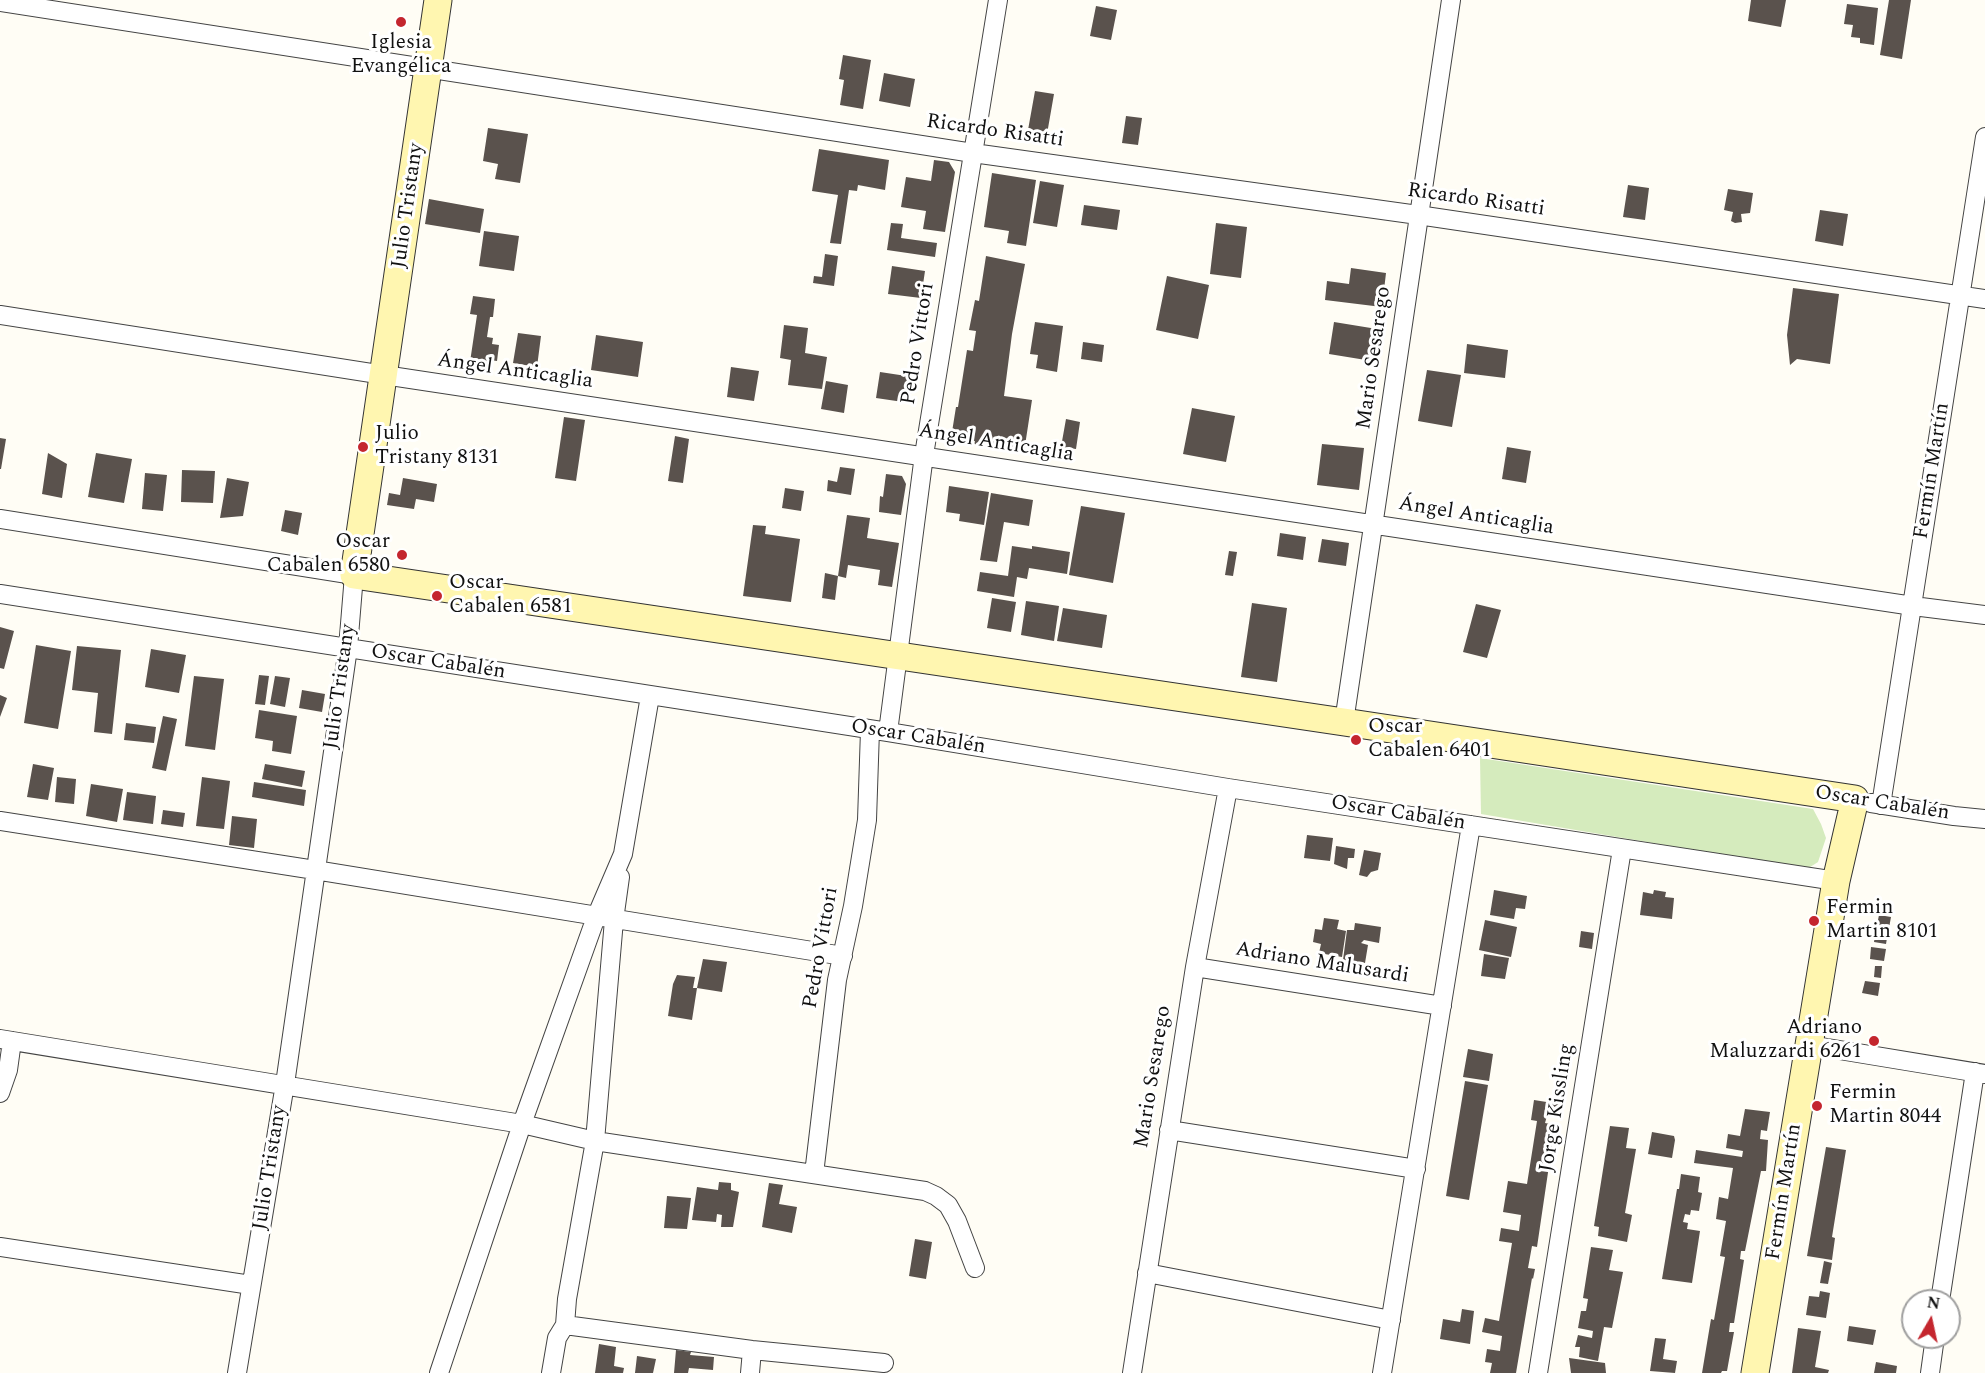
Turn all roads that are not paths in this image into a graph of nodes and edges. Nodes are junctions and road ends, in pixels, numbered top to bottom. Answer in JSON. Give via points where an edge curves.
{"nodes":[{"id":1,"x":438,"y":0,"type":"edge"},
{"id":2,"x":998,"y":0,"type":"edge"},
{"id":3,"x":1451,"y":0,"type":"edge"},
{"id":4,"x":0,"y":2,"type":"edge"},
{"id":5,"x":429,"y":67,"type":"junction"},
{"id":6,"x":1985,"y":137,"type":"edge"},
{"id":7,"x":973,"y":153,"type":"junction"},
{"id":8,"x":1418,"y":215,"type":"junction"},
{"id":9,"x":1960,"y":296,"type":"junction"},
{"id":10,"x":1985,"y":299,"type":"edge"},
{"id":11,"x":0,"y":315,"type":"edge"},
{"id":12,"x":384,"y":375,"type":"junction"},
{"id":13,"x":924,"y":455,"type":"junction"},
{"id":14,"x":0,"y":519,"type":"edge"},
{"id":15,"x":1374,"y":525,"type":"junction"},
{"id":16,"x":354,"y":575,"type":"junction"},
{"id":17,"x":0,"y":594,"type":"edge"},
{"id":18,"x":1912,"y":606,"type":"junction"},
{"id":19,"x":1985,"y":615,"type":"edge"},
{"id":20,"x":348,"y":648,"type":"junction"},
{"id":21,"x":898,"y":655,"type":"junction"},
{"id":22,"x":651,"y":696,"type":"junction"},
{"id":23,"x":1344,"y":722,"type":"junction"},
{"id":24,"x":879,"y":731,"type":"junction"},
{"id":25,"x":1228,"y":788,"type":"junction"},
{"id":26,"x":1855,"y":799,"type":"junction"},
{"id":27,"x":1881,"y":805,"type":"junction"},
{"id":28,"x":1985,"y":819,"type":"edge"},
{"id":29,"x":0,"y":821,"type":"edge"},
{"id":30,"x":1471,"y":825,"type":"junction"},
{"id":31,"x":1622,"y":849,"type":"junction"},
{"id":32,"x":315,"y":870,"type":"junction"},
{"id":33,"x":1836,"y":881,"type":"junction"},
{"id":34,"x":605,"y":919,"type":"junction"},
{"id":35,"x":843,"y":956,"type":"junction"},
{"id":36,"x":1195,"y":967,"type":"junction"},
{"id":37,"x":1442,"y":1006,"type":"junction"},
{"id":38,"x":6,"y":1040,"type":"edge"},
{"id":39,"x":1809,"y":1045,"type":"junction"},
{"id":40,"x":1980,"y":1073,"type":"edge"},
{"id":41,"x":285,"y":1084,"type":"junction"},
{"id":42,"x":0,"y":1093,"type":"edge"},
{"id":43,"x":522,"y":1124,"type":"junction"},
{"id":44,"x":1168,"y":1130,"type":"junction"},
{"id":45,"x":595,"y":1141,"type":"junction"},
{"id":46,"x":1416,"y":1169,"type":"junction"},
{"id":47,"x":813,"y":1173,"type":"junction"},
{"id":48,"x":0,"y":1247,"type":"edge"},
{"id":49,"x":975,"y":1268,"type":"dead end"},
{"id":50,"x":1146,"y":1273,"type":"junction"},
{"id":51,"x":251,"y":1285,"type":"junction"},
{"id":52,"x":1943,"y":1289,"type":"edge"},
{"id":53,"x":1391,"y":1320,"type":"junction"},
{"id":54,"x":565,"y":1325,"type":"junction"},
{"id":55,"x":1933,"y":1349,"type":"edge"},
{"id":56,"x":752,"y":1350,"type":"junction"},
{"id":57,"x":884,"y":1363,"type":"dead end"},
{"id":58,"x":237,"y":1373,"type":"edge"},
{"id":59,"x":439,"y":1373,"type":"edge"},
{"id":60,"x":551,"y":1373,"type":"edge"},
{"id":61,"x":750,"y":1373,"type":"edge"},
{"id":62,"x":1132,"y":1373,"type":"edge"},
{"id":63,"x":1383,"y":1373,"type":"edge"},
{"id":64,"x":1538,"y":1373,"type":"edge"},
{"id":65,"x":1755,"y":1373,"type":"edge"},
{"id":66,"x":1930,"y":1373,"type":"edge"}],
"edges":[{"from":1,"to":5,"type":"main road","name":"Julio Tristany"},
{"from":2,"to":7,"type":"street","name":"Pedro Vittori"},
{"from":3,"to":8,"type":"street","name":"Mario Sesarego"},
{"from":4,"to":5,"type":"street","name":"Ricardo Risatti"},
{"from":5,"to":7,"type":"street","name":"Ricardo Risatti"},
{"from":5,"to":12,"type":"main road","name":"Julio Tristany"},
{"from":6,"to":9,"type":"street","name":"Fermín Martín"},
{"from":7,"to":8,"type":"street","name":"Ricardo Risatti"},
{"from":7,"to":13,"type":"street","name":"Pedro Vittori"},
{"from":8,"to":9,"type":"street","name":"Ricardo Risatti"},
{"from":8,"to":15,"type":"street","name":"Mario Sesarego"},
{"from":9,"to":10,"type":"street","name":"Ricardo Risatti"},
{"from":9,"to":18,"type":"street","name":"Fermín Martín"},
{"from":11,"to":12,"type":"street","name":"Ángel Anticaglia"},
{"from":12,"to":13,"type":"street","name":"Ángel Anticaglia"},
{"from":12,"to":16,"type":"main road","name":"Julio Tristany"},
{"from":13,"to":15,"type":"street","name":"Ángel Anticaglia"},
{"from":13,"to":21,"type":"street","name":"Pedro Vittori"},
{"from":14,"to":16,"type":"street"},
{"from":15,"to":18,"type":"street","name":"Ángel Anticaglia"},
{"from":15,"to":23,"type":"street","name":"Mario Sesarego"},
{"from":16,"to":20,"type":"street","name":"Julio Tristany"},
{"from":16,"to":21,"type":"main road","name":"Oscar Cabalén"},
{"from":17,"to":20,"type":"street","name":"Oscar Cabalén"},
{"from":18,"to":19,"type":"street","name":"Ángel Anticaglia"},
{"from":18,"to":27,"type":"street","name":"Fermín Martín"},
{"from":20,"to":22,"type":"street","name":"Oscar Cabalén"},
{"from":20,"to":32,"type":"street","name":"Julio Tristany"},
{"from":21,"to":23,"type":"main road","name":"Oscar Cabalén"},
{"from":21,"to":24,"type":"street","name":"Pedro Vittori"},
{"from":22,"to":24,"type":"street","name":"Oscar Cabalén"},
{"from":22,"to":34,"type":"street","via":[[623,854]]},
{"from":23,"to":26,"type":"main road","name":"Oscar Cabalén"},
{"from":24,"to":25,"type":"street","name":"Oscar Cabalén"},
{"from":24,"to":35,"type":"street","name":"Pedro Vittori"},
{"from":25,"to":30,"type":"street","name":"Oscar Cabalén"},
{"from":25,"to":36,"type":"street","name":"Mario Sesarego"},
{"from":26,"to":27,"type":"street","name":"Oscar Cabalén"},
{"from":26,"to":33,"type":"main road","name":"Fermín Martín"},
{"from":27,"to":28,"type":"street","name":"Oscar Cabalén"},
{"from":29,"to":32,"type":"street"},
{"from":30,"to":31,"type":"street","name":"Oscar Cabalén"},
{"from":30,"to":37,"type":"street"},
{"from":31,"to":33,"type":"street","name":"Oscar Cabalén"},
{"from":31,"to":64,"type":"street","name":"Jorge Kissling"},
{"from":32,"to":34,"type":"street"},
{"from":32,"to":41,"type":"street","name":"Julio Tristany"},
{"from":33,"to":39,"type":"main road","name":"Fermín Martín"},
{"from":34,"to":35,"type":"street"},
{"from":34,"to":43,"type":"street"},
{"from":34,"to":45,"type":"street"},
{"from":35,"to":47,"type":"street","name":"Pedro Vittori"},
{"from":36,"to":37,"type":"street","name":"Adriano Malusardi"},
{"from":36,"to":44,"type":"street","name":"Mario Sesarego"},
{"from":37,"to":46,"type":"street"},
{"from":38,"to":41,"type":"street"},
{"from":38,"to":42,"type":"street","via":[[8,1070]]},
{"from":39,"to":40,"type":"street"},
{"from":39,"to":65,"type":"main road","name":"Fermín Martín"},
{"from":40,"to":52,"type":"street"},
{"from":41,"to":43,"type":"street"},
{"from":41,"to":51,"type":"street","name":"Julio Tristany"},
{"from":43,"to":45,"type":"street"},
{"from":43,"to":59,"type":"street"},
{"from":44,"to":46,"type":"street"},
{"from":44,"to":50,"type":"street","name":"Mario Sesarego"},
{"from":45,"to":47,"type":"street"},
{"from":45,"to":54,"type":"street"},
{"from":46,"to":53,"type":"street"},
{"from":47,"to":49,"type":"street","via":[[936,1196],[948,1205],[957,1221]]},
{"from":48,"to":51,"type":"street"},
{"from":50,"to":53,"type":"street"},
{"from":50,"to":62,"type":"street","name":"Mario Sesarego"},
{"from":51,"to":58,"type":"street","name":"Julio Tristany"},
{"from":53,"to":63,"type":"street"},
{"from":54,"to":56,"type":"street"},
{"from":54,"to":60,"type":"street","via":[[557,1338]]},
{"from":55,"to":66,"type":"street"},
{"from":56,"to":57,"type":"street"},
{"from":56,"to":61,"type":"street"}]}
